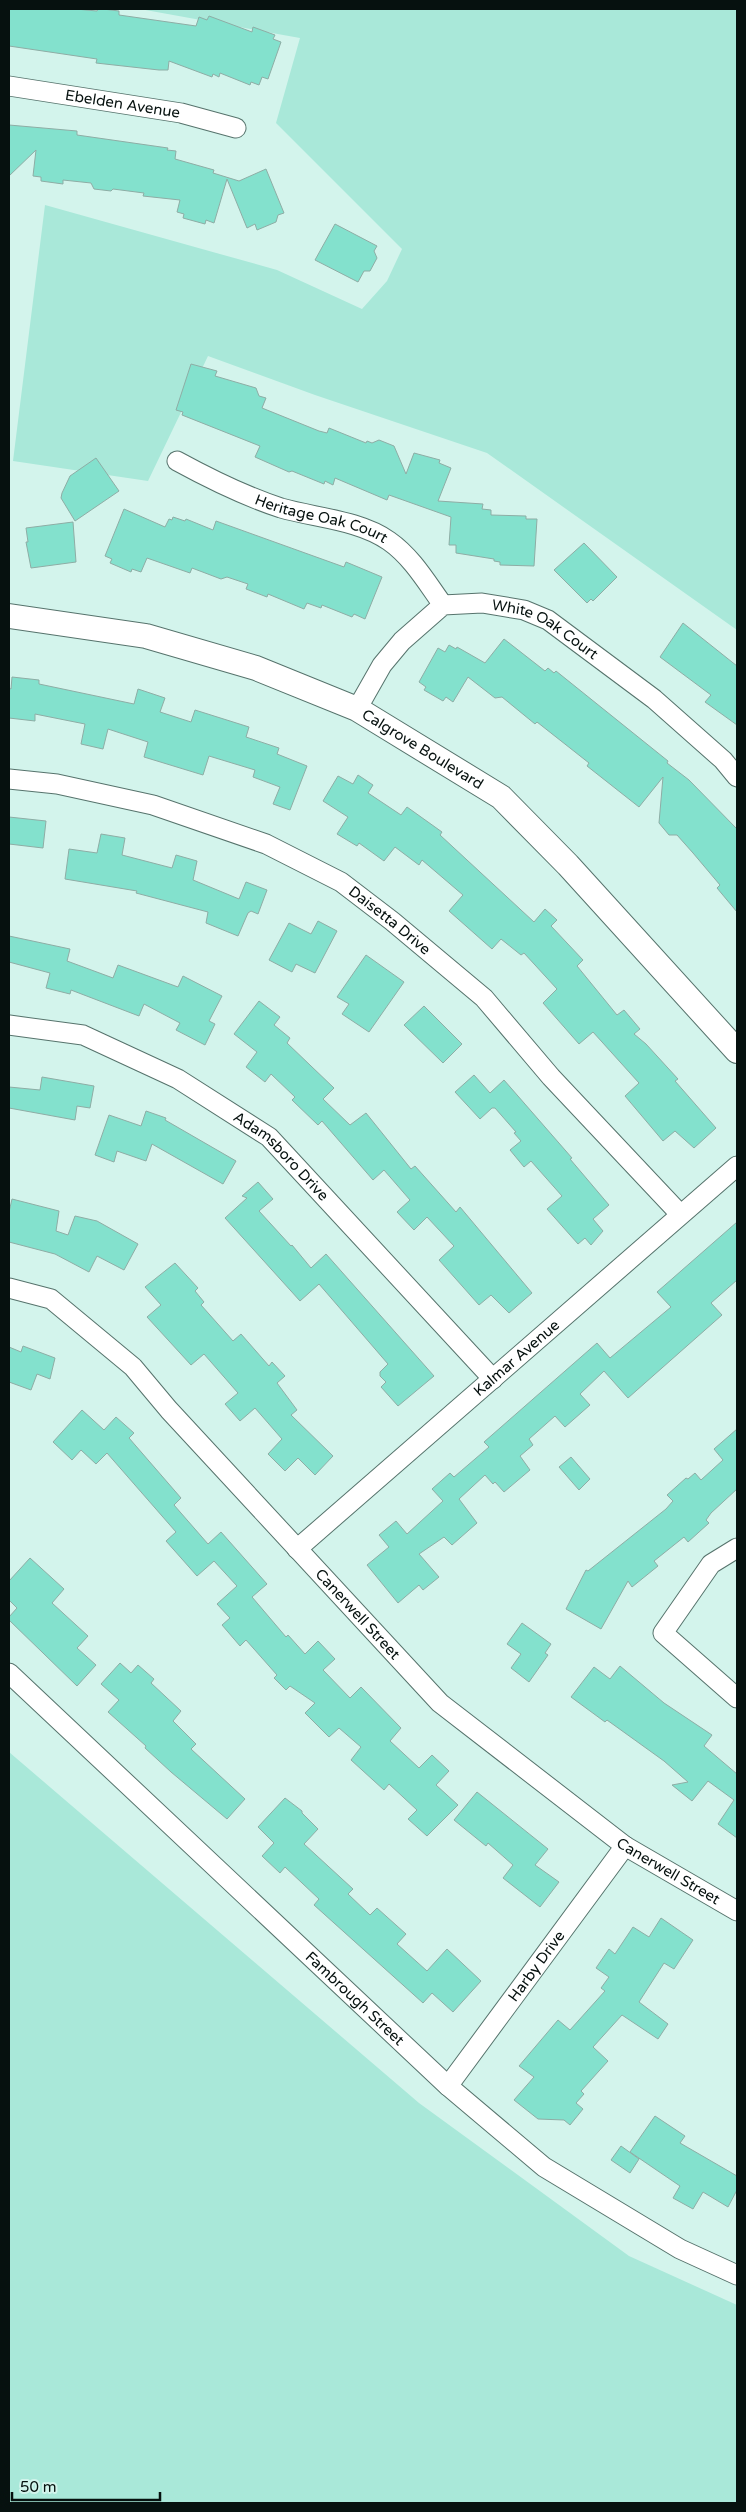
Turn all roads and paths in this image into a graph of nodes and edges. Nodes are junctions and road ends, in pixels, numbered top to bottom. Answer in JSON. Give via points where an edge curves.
{"nodes":[{"id":1,"x":9,"y":86,"type":"edge"},
{"id":2,"x":236,"y":128,"type":"dead end"},
{"id":3,"x":177,"y":461,"type":"dead end"},
{"id":4,"x":443,"y":605,"type":"junction"},
{"id":5,"x":9,"y":616,"type":"edge"},
{"id":6,"x":357,"y":709,"type":"junction"},
{"id":7,"x":737,"y":777,"type":"edge"},
{"id":8,"x":9,"y":779,"type":"edge"},
{"id":9,"x":9,"y":1025,"type":"edge"},
{"id":10,"x":737,"y":1051,"type":"edge"},
{"id":11,"x":737,"y":1166,"type":"edge"},
{"id":12,"x":680,"y":1214,"type":"junction"},
{"id":13,"x":9,"y":1288,"type":"edge"},
{"id":14,"x":493,"y":1379,"type":"junction"},
{"id":15,"x":737,"y":1548,"type":"edge"},
{"id":16,"x":297,"y":1549,"type":"junction"},
{"id":17,"x":9,"y":1673,"type":"edge"},
{"id":18,"x":737,"y":1698,"type":"edge"},
{"id":19,"x":625,"y":1846,"type":"junction"},
{"id":20,"x":737,"y":1911,"type":"edge"},
{"id":21,"x":448,"y":2086,"type":"junction"},
{"id":22,"x":737,"y":2275,"type":"edge"}],
"edges":[{"from":1,"to":2,"type":"street","name":"Ebelden Avenue","via":[[181,113]]},
{"from":3,"to":4,"type":"street","name":"Heritage Oak Court","via":[[236,491],[281,508],[362,528],[389,541],[410,560]]},
{"from":4,"to":6,"type":"street","via":[[402,640],[382,665]]},
{"from":4,"to":7,"type":"street","name":"White Oak Court","via":[[482,603],[524,610],[548,620],[654,699],[723,760]]},
{"from":5,"to":6,"type":"street","name":"Calgrove Boulevard","via":[[146,636],[256,668]]},
{"from":6,"to":10,"type":"street","name":"Calgrove Boulevard","via":[[501,797]]},
{"from":8,"to":12,"type":"street","name":"Daisetta Drive","via":[[57,784],[153,805],[266,844],[341,882],[484,998],[551,1077]]},
{"from":9,"to":14,"type":"street","name":"Adamsboro Drive","via":[[83,1035],[178,1080],[269,1137]]},
{"from":11,"to":12,"type":"street","name":"Kalmar Avenue"},
{"from":12,"to":14,"type":"street","name":"Kalmar Avenue"},
{"from":13,"to":16,"type":"street","name":"Canerwell Street","via":[[51,1299],[133,1367]]},
{"from":14,"to":16,"type":"street","name":"Kalmar Avenue"},
{"from":15,"to":18,"type":"street","via":[[712,1564],[663,1632]]},
{"from":16,"to":19,"type":"street","name":"Canerwell Street","via":[[440,1704]]},
{"from":17,"to":21,"type":"street","name":"Fambrough Street"},
{"from":19,"to":20,"type":"street","name":"Canerwell Street"},
{"from":19,"to":21,"type":"street","name":"Harby Drive"},
{"from":21,"to":22,"type":"street","name":"Fambrough Street","via":[[544,2167],[680,2250]]}]}
